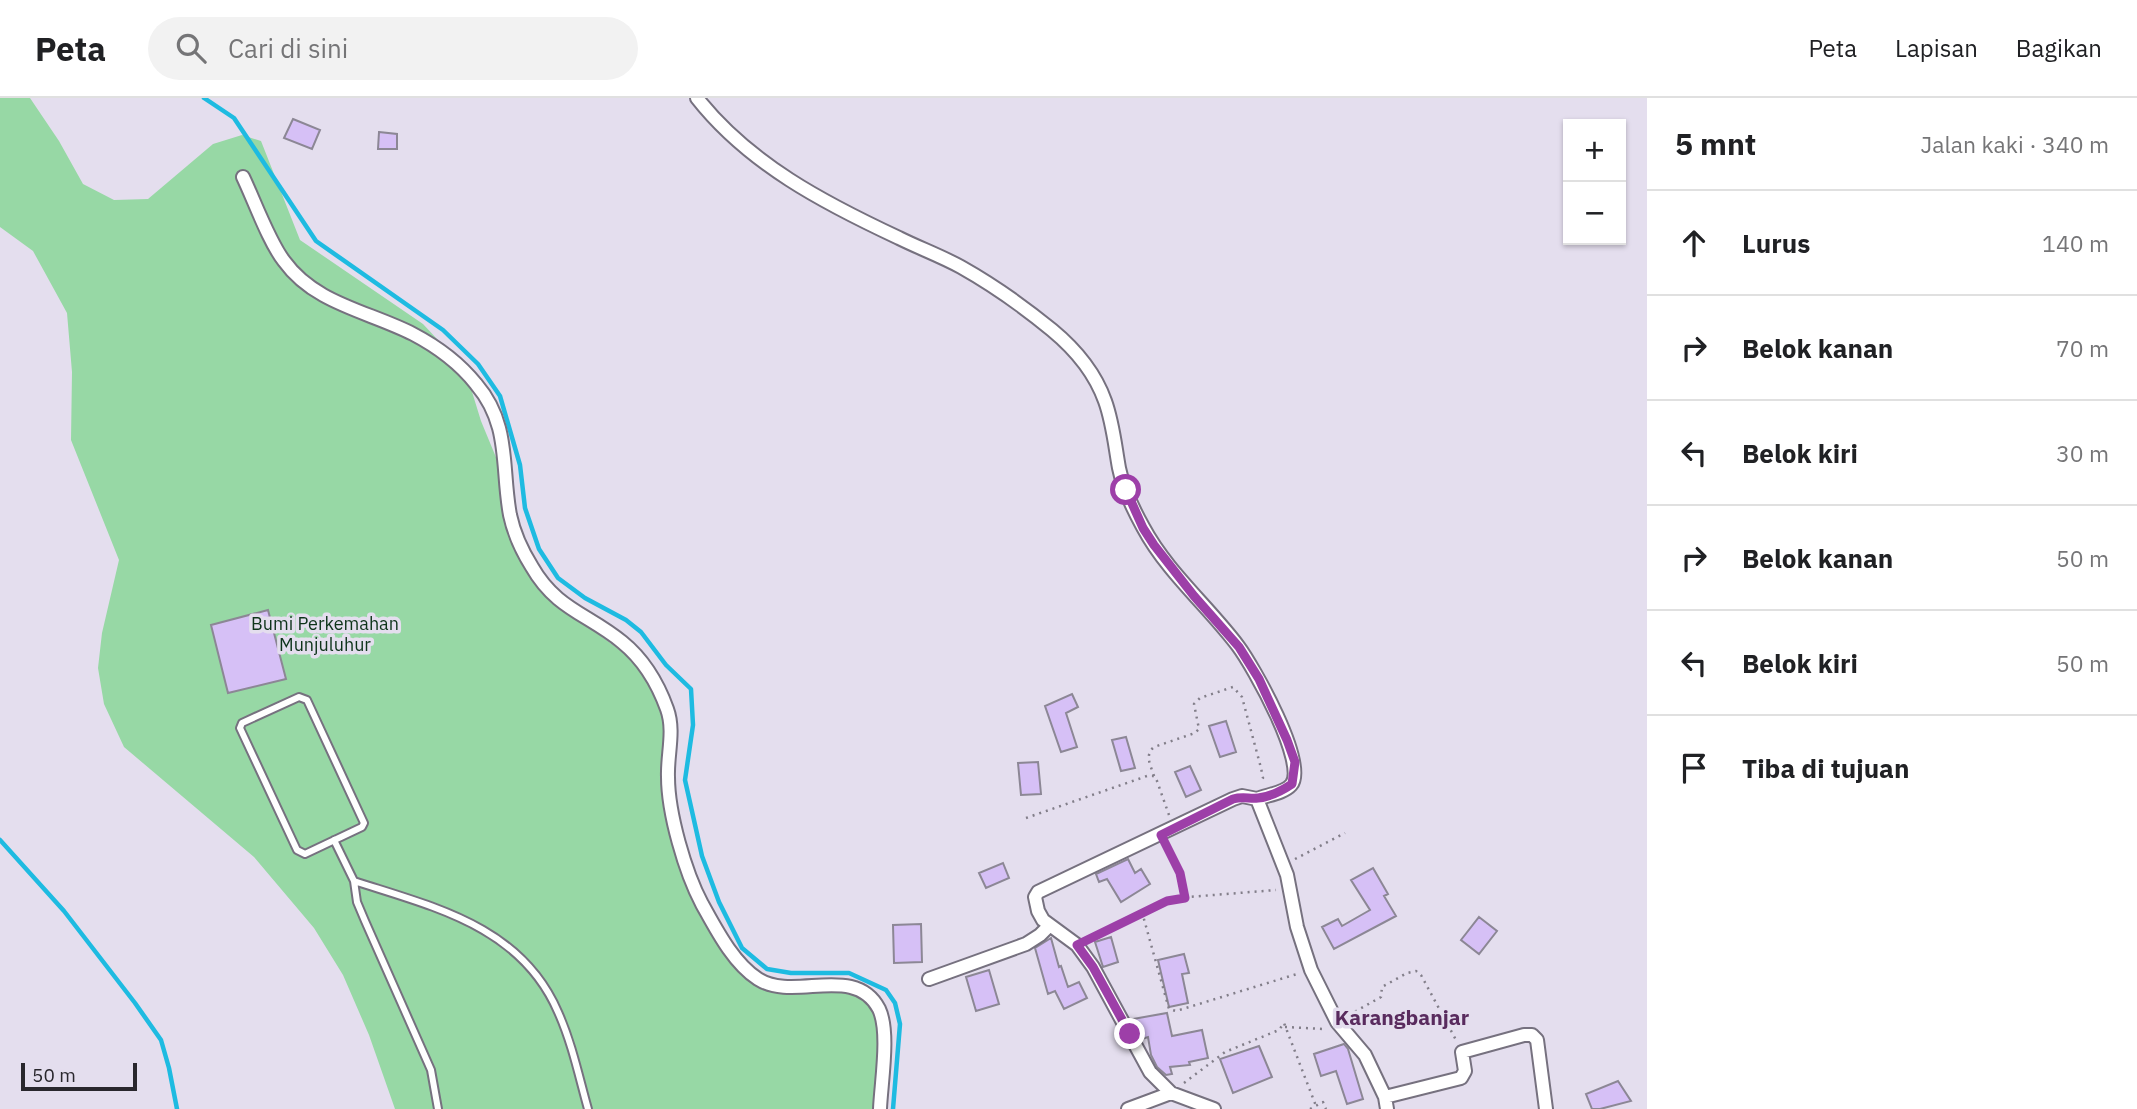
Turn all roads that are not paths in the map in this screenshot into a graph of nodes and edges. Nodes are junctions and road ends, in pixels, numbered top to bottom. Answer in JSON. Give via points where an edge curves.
{"nodes":[{"id":1,"x":697,"y":98,"type":"edge"},
{"id":2,"x":243,"y":177,"type":"dead end"},
{"id":3,"x":1257,"y":799,"type":"junction"},
{"id":4,"x":334,"y":840,"type":"junction"},
{"id":5,"x":354,"y":881,"type":"junction"},
{"id":6,"x":1049,"y":926,"type":"junction"},
{"id":7,"x":929,"y":979,"type":"dead end"},
{"id":8,"x":1171,"y":1093,"type":"junction"},
{"id":9,"x":1386,"y":1103,"type":"edge"},
{"id":10,"x":438,"y":1109,"type":"edge"},
{"id":11,"x":588,"y":1109,"type":"edge"},
{"id":12,"x":880,"y":1109,"type":"edge"},
{"id":13,"x":1128,"y":1109,"type":"edge"},
{"id":14,"x":1214,"y":1109,"type":"edge"},
{"id":15,"x":1546,"y":1109,"type":"edge"}],
"edges":[{"from":1,"to":3,"type":"street","via":[[768,167],[834,206],[960,266],[1020,305],[1072,348],[1106,402],[1119,470],[1143,528],[1239,647],[1287,740],[1295,762],[1292,784]]},
{"from":2,"to":12,"type":"street","via":[[282,260],[305,283],[331,300],[431,344],[487,399],[502,434],[512,523],[532,567],[556,599],[637,656],[659,690],[668,713],[667,775],[674,819],[702,903],[730,950],[759,980],[785,988],[842,985],[872,1001],[882,1019]]},
{"from":3,"to":6,"type":"street","via":[[1233,799],[1038,892],[1035,904]]},
{"from":3,"to":9,"type":"street","via":[[1291,888],[1311,970],[1340,1026],[1365,1055]]},
{"from":4,"to":4,"type":"lane","via":[[362,827],[363,818],[307,700],[299,697],[242,723],[240,732],[297,849],[305,854]]},
{"from":4,"to":5,"type":"lane"},
{"from":5,"to":10,"type":"lane","via":[[357,902],[431,1070]]},
{"from":5,"to":11,"type":"lane","via":[[452,914],[494,935],[524,958],[558,1010]]},
{"from":6,"to":7,"type":"street","via":[[1026,944]]},
{"from":6,"to":8,"type":"street","via":[[1077,945],[1150,1072]]},
{"from":8,"to":13,"type":"street"},
{"from":8,"to":14,"type":"street"},
{"from":9,"to":15,"type":"street","via":[[1461,1078],[1465,1071],[1462,1052],[1532,1035],[1537,1040]]}]}
